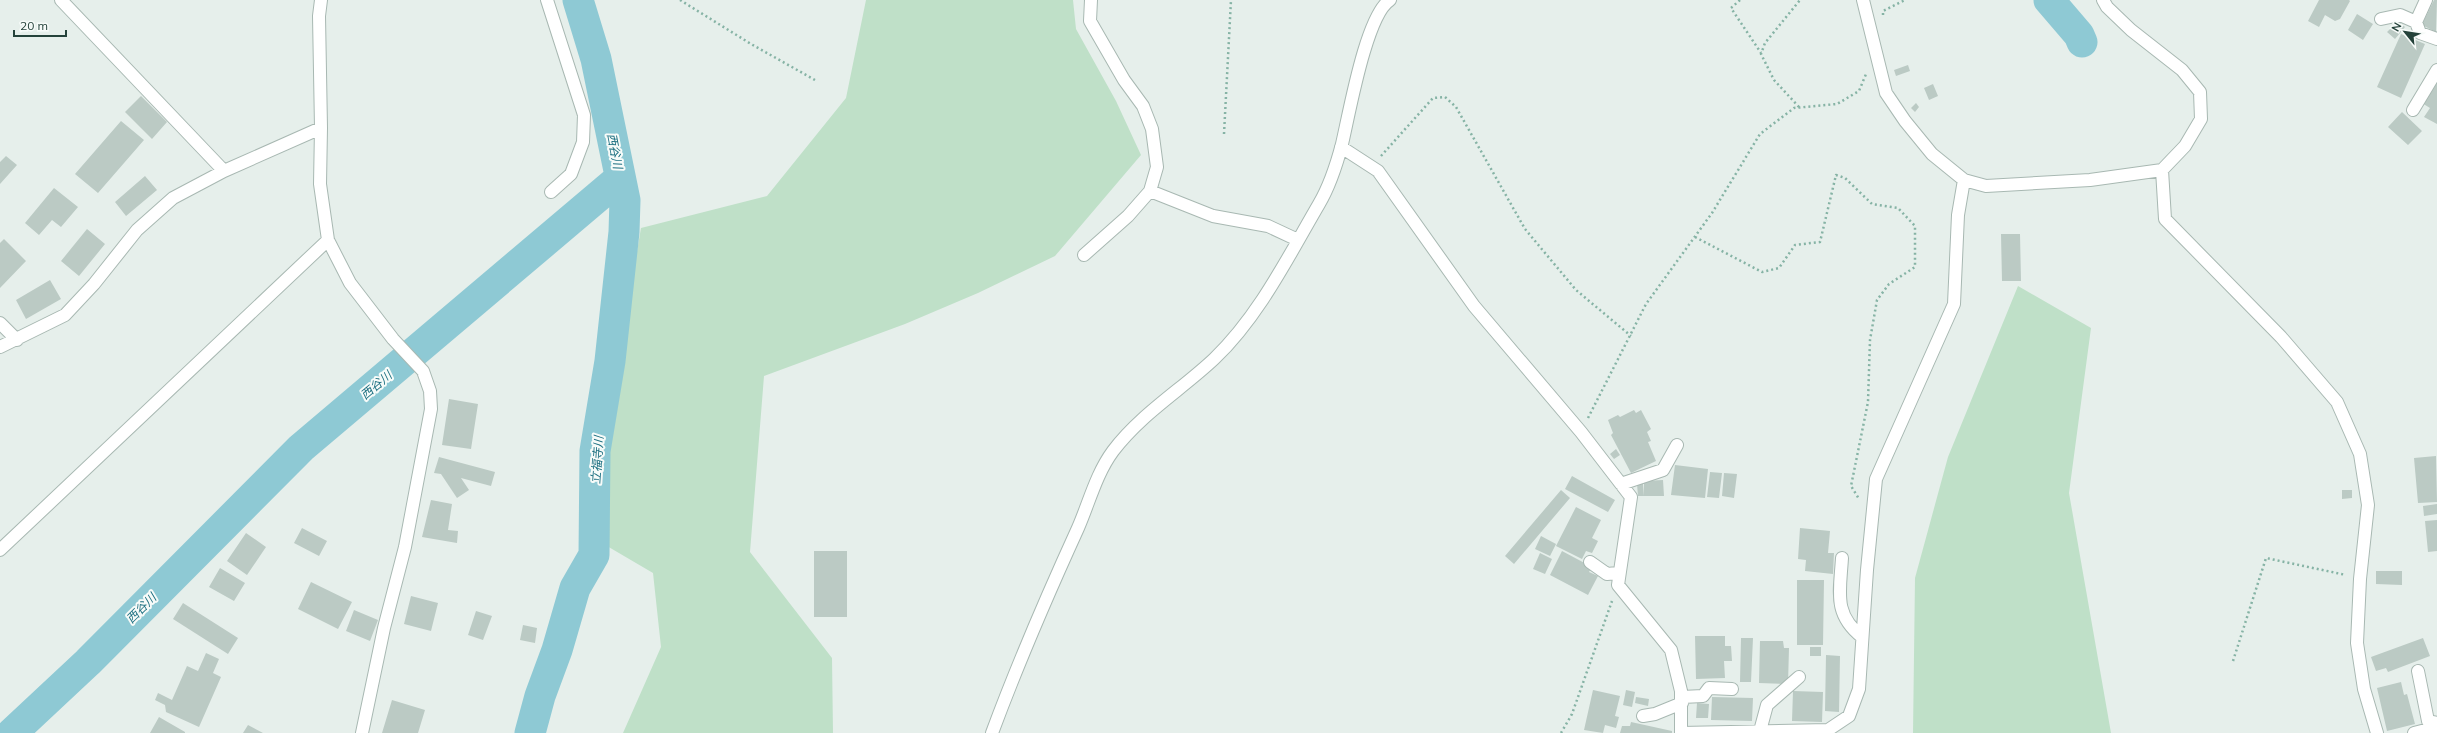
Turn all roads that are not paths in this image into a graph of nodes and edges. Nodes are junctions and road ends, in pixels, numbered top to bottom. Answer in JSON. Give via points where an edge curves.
{"nodes":[{"id":1,"x":61,"y":0,"type":"edge"},
{"id":2,"x":321,"y":0,"type":"edge"},
{"id":3,"x":547,"y":0,"type":"edge"},
{"id":4,"x":1091,"y":0,"type":"edge"},
{"id":5,"x":1378,"y":0,"type":"edge"},
{"id":6,"x":1390,"y":0,"type":"edge"},
{"id":7,"x":1863,"y":0,"type":"edge"},
{"id":8,"x":2103,"y":0,"type":"edge"},
{"id":9,"x":2426,"y":0,"type":"edge"},
{"id":10,"x":2381,"y":19,"type":"dead end"},
{"id":11,"x":2416,"y":22,"type":"junction"},
{"id":12,"x":1373,"y":25,"type":"junction"},
{"id":13,"x":2437,"y":39,"type":"edge"},
{"id":14,"x":2437,"y":70,"type":"edge"},
{"id":15,"x":2413,"y":110,"type":"dead end"},
{"id":16,"x":321,"y":128,"type":"junction"},
{"id":17,"x":1341,"y":147,"type":"junction"},
{"id":18,"x":2162,"y":170,"type":"junction"},
{"id":19,"x":224,"y":171,"type":"junction"},
{"id":20,"x":1964,"y":180,"type":"junction"},
{"id":21,"x":1150,"y":191,"type":"junction"},
{"id":22,"x":551,"y":192,"type":"dead end"},
{"id":23,"x":328,"y":240,"type":"junction"},
{"id":24,"x":1298,"y":240,"type":"junction"},
{"id":25,"x":1084,"y":254,"type":"dead end"},
{"id":26,"x":0,"y":323,"type":"edge"},
{"id":27,"x":17,"y":340,"type":"junction"},
{"id":28,"x":0,"y":347,"type":"edge"},
{"id":29,"x":1677,"y":445,"type":"dead end"},
{"id":30,"x":1621,"y":484,"type":"junction"},
{"id":31,"x":0,"y":550,"type":"edge"},
{"id":32,"x":1842,"y":558,"type":"dead end"},
{"id":33,"x":1590,"y":562,"type":"dead end"},
{"id":34,"x":1618,"y":579,"type":"junction"},
{"id":35,"x":1862,"y":637,"type":"junction"},
{"id":36,"x":2418,"y":671,"type":"dead end"},
{"id":37,"x":1799,"y":677,"type":"dead end"},
{"id":38,"x":1732,"y":689,"type":"dead end"},
{"id":39,"x":1682,"y":700,"type":"junction"},
{"id":40,"x":1643,"y":716,"type":"dead end"},
{"id":41,"x":2437,"y":723,"type":"edge"},
{"id":42,"x":2437,"y":727,"type":"edge"},
{"id":43,"x":1760,"y":731,"type":"junction"},
{"id":44,"x":1790,"y":732,"type":"edge"},
{"id":45,"x":1825,"y":732,"type":"edge"},
{"id":46,"x":362,"y":733,"type":"edge"},
{"id":47,"x":992,"y":733,"type":"edge"},
{"id":48,"x":1681,"y":733,"type":"edge"},
{"id":49,"x":2377,"y":733,"type":"edge"},
{"id":50,"x":2414,"y":733,"type":"edge"}],
"edges":[{"from":1,"to":19,"type":"street"},
{"from":2,"to":16,"type":"street"},
{"from":3,"to":22,"type":"street","via":[[584,115],[583,142],[571,174]]},
{"from":4,"to":21,"type":"street","via":[[1090,21],[1124,80],[1143,106],[1152,129],[1157,166]]},
{"from":5,"to":12,"type":"street"},
{"from":6,"to":12,"type":"street","via":[[1386,2]]},
{"from":7,"to":20,"type":"street","via":[[1886,93],[1932,154]]},
{"from":8,"to":18,"type":"street","via":[[2131,30],[2182,70],[2200,92],[2201,119],[2185,146]]},
{"from":9,"to":11,"type":"street"},
{"from":10,"to":11,"type":"street","via":[[2400,15]]},
{"from":11,"to":13,"type":"street","via":[[2420,33]]},
{"from":12,"to":17,"type":"street"},
{"from":14,"to":15,"type":"street"},
{"from":16,"to":19,"type":"street"},
{"from":16,"to":23,"type":"street","via":[[320,184]]},
{"from":17,"to":24,"type":"street","via":[[1321,200]]},
{"from":17,"to":30,"type":"street","via":[[1378,171],[1474,306],[1582,432]]},
{"from":18,"to":20,"type":"street","via":[[2090,180],[2026,185],[1986,186]]},
{"from":18,"to":49,"type":"street","via":[[2165,219],[2282,336],[2337,402],[2360,454],[2368,505],[2360,578],[2357,643],[2364,689]]},
{"from":19,"to":27,"type":"street","via":[[172,198],[137,230],[94,284],[65,315]]},
{"from":20,"to":35,"type":"street","via":[[1958,215],[1954,304],[1876,479]]},
{"from":21,"to":24,"type":"street","via":[[1214,216],[1268,226]]},
{"from":21,"to":25,"type":"street","via":[[1128,216]]},
{"from":23,"to":31,"type":"street"},
{"from":23,"to":46,"type":"street","via":[[350,284],[393,339],[423,371],[430,391],[431,409],[405,548],[382,635]]},
{"from":24,"to":47,"type":"street","via":[[1242,328],[1214,359],[1142,419],[1113,451],[1096,481],[1023,650]]},
{"from":26,"to":27,"type":"street"},
{"from":27,"to":28,"type":"street"},
{"from":29,"to":30,"type":"street","via":[[1663,470]]},
{"from":30,"to":34,"type":"street","via":[[1630,497]]},
{"from":32,"to":35,"type":"street","via":[[1840,602],[1848,626]]},
{"from":33,"to":34,"type":"street"},
{"from":34,"to":39,"type":"street","via":[[1671,650]]},
{"from":35,"to":45,"type":"street","via":[[1859,689],[1849,716]]},
{"from":36,"to":41,"type":"street","via":[[2428,721]]},
{"from":37,"to":43,"type":"street","via":[[1767,705]]},
{"from":38,"to":39,"type":"street","via":[[1709,688],[1704,696]]},
{"from":39,"to":40,"type":"street","via":[[1655,714]]},
{"from":39,"to":48,"type":"street"},
{"from":42,"to":50,"type":"street"},
{"from":43,"to":44,"type":"street"},
{"from":43,"to":48,"type":"street"},
{"from":44,"to":45,"type":"street"}]}
